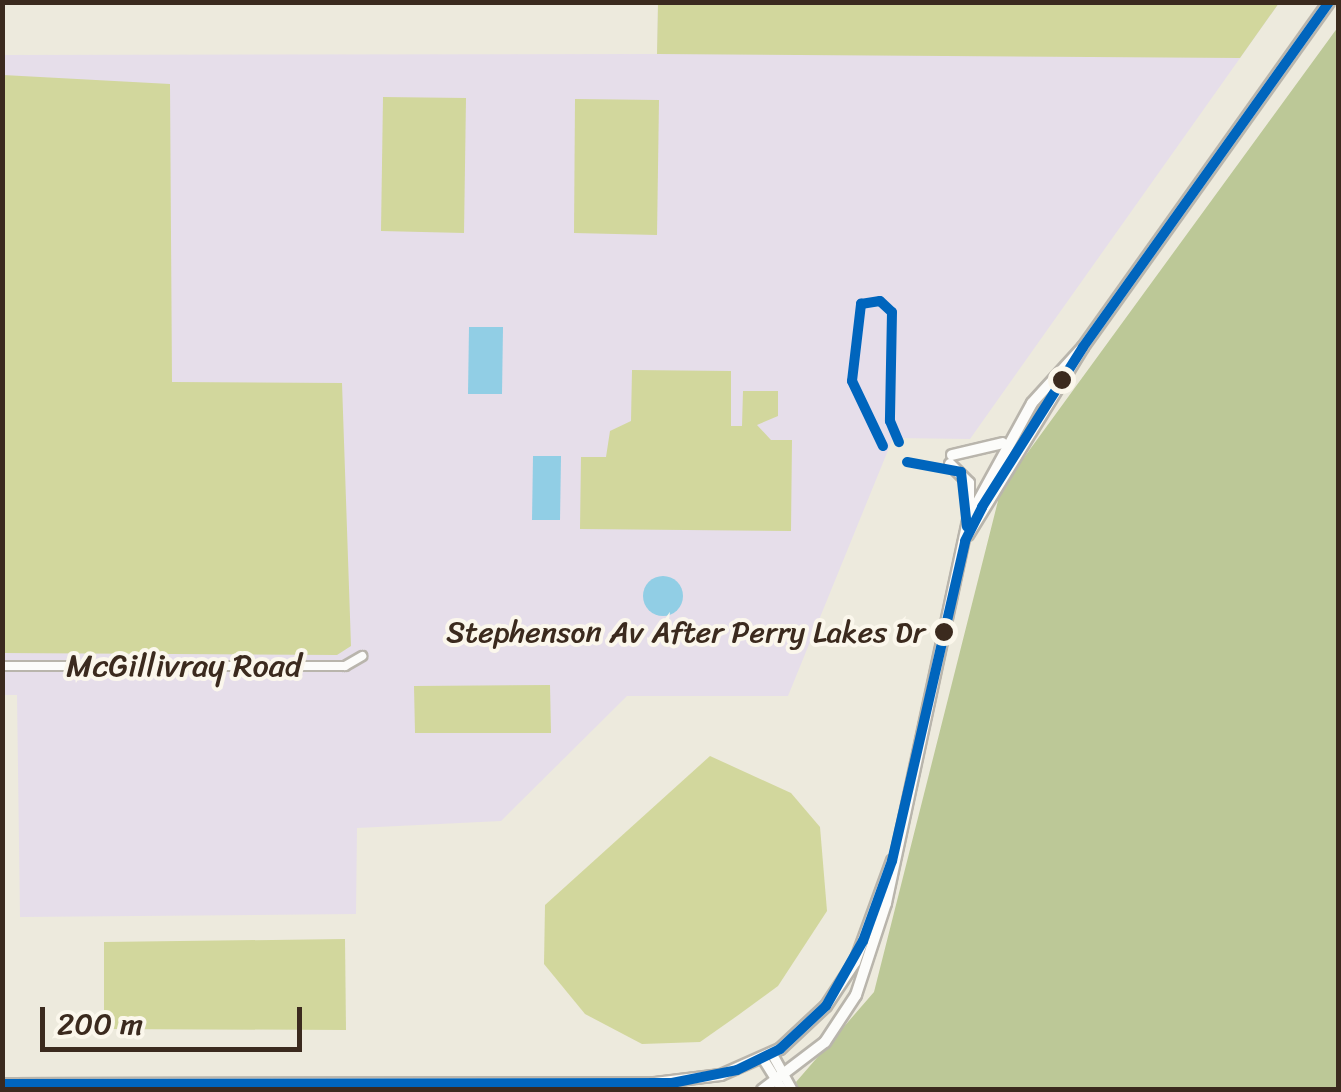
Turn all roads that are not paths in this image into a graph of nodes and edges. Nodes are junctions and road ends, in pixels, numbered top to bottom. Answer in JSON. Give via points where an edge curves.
{"nodes":[{"id":1,"x":1329,"y":2,"type":"edge"},
{"id":2,"x":1083,"y":347,"type":"junction"},
{"id":3,"x":1008,"y":439,"type":"junction"},
{"id":4,"x":968,"y":520,"type":"junction"},
{"id":5,"x":965,"y":541,"type":"junction"},
{"id":6,"x":362,"y":656,"type":"dead end"},
{"id":7,"x":2,"y":666,"type":"edge"},
{"id":8,"x":892,"y":861,"type":"junction"},
{"id":9,"x":767,"y":1056,"type":"junction"},
{"id":10,"x":781,"y":1082,"type":"edge"},
{"id":11,"x":2,"y":1084,"type":"edge"},
{"id":12,"x":278,"y":1087,"type":"edge"},
{"id":13,"x":540,"y":1087,"type":"edge"},
{"id":14,"x":762,"y":1090,"type":"edge"},
{"id":15,"x":792,"y":1090,"type":"edge"}],
"edges":[{"from":1,"to":2,"type":"main road"},
{"from":2,"to":3,"type":"main road"},
{"from":2,"to":5,"type":"main road"},
{"from":3,"to":4,"type":"main road"},
{"from":3,"to":4,"type":"main road","via":[[951,460],[968,483]]},
{"from":4,"to":5,"type":"main road"},
{"from":5,"to":8,"type":"main road"},
{"from":6,"to":7,"type":"street","name":"McGillivray Road","via":[[345,666]]},
{"from":8,"to":9,"type":"main road","via":[[843,984]]},
{"from":8,"to":10,"type":"main road","via":[[856,995],[825,1042]]},
{"from":9,"to":10,"type":"street"},
{"from":9,"to":13,"type":"main road","via":[[688,1081]]},
{"from":10,"to":14,"type":"main road"},
{"from":10,"to":15,"type":"street"},
{"from":11,"to":12,"type":"main road"},
{"from":12,"to":13,"type":"main road"}]}
